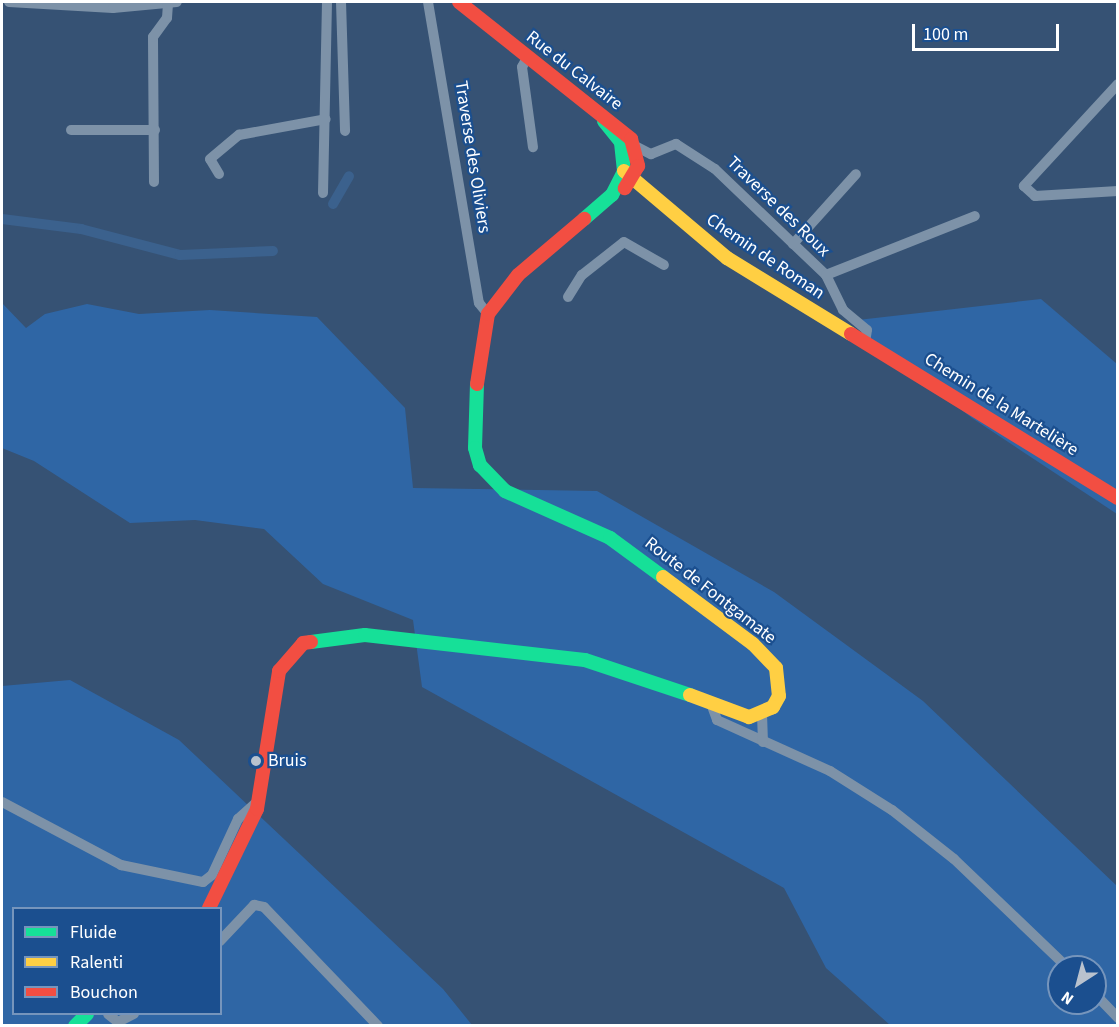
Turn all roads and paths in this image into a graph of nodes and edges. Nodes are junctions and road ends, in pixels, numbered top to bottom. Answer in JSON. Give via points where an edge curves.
{"nodes":[{"id":1,"x":9,"y":2,"type":"edge"},
{"id":2,"x":173,"y":2,"type":"edge"},
{"id":3,"x":327,"y":2,"type":"edge"},
{"id":4,"x":341,"y":2,"type":"edge"},
{"id":5,"x":428,"y":2,"type":"edge"},
{"id":6,"x":459,"y":2,"type":"edge"},
{"id":7,"x":527,"y":58,"type":"junction"},
{"id":8,"x":1118,"y":84,"type":"edge"},
{"id":9,"x":326,"y":119,"type":"junction"},
{"id":10,"x":604,"y":121,"type":"junction"},
{"id":11,"x":71,"y":130,"type":"dead end"},
{"id":12,"x":155,"y":130,"type":"junction"},
{"id":13,"x":345,"y":131,"type":"dead end"},
{"id":14,"x":635,"y":146,"type":"junction"},
{"id":15,"x":533,"y":147,"type":"dead end"},
{"id":16,"x":219,"y":174,"type":"dead end"},
{"id":17,"x":856,"y":174,"type":"dead end"},
{"id":18,"x":628,"y":177,"type":"junction"},
{"id":19,"x":154,"y":182,"type":"dead end"},
{"id":20,"x":1118,"y":191,"type":"edge"},
{"id":21,"x":323,"y":193,"type":"dead end"},
{"id":22,"x":975,"y":216,"type":"dead end"},
{"id":23,"x":793,"y":244,"type":"junction"},
{"id":24,"x":664,"y":265,"type":"dead end"},
{"id":25,"x":826,"y":275,"type":"junction"},
{"id":26,"x":568,"y":297,"type":"dead end"},
{"id":27,"x":488,"y":314,"type":"junction"},
{"id":28,"x":866,"y":340,"type":"junction"},
{"id":29,"x":1118,"y":498,"type":"edge"},
{"id":30,"x":712,"y":706,"type":"junction"},
{"id":31,"x":762,"y":714,"type":"junction"},
{"id":32,"x":763,"y":742,"type":"junction"},
{"id":33,"x":259,"y":800,"type":"junction"},
{"id":34,"x":2,"y":802,"type":"edge"},
{"id":35,"x":210,"y":907,"type":"edge"},
{"id":36,"x":222,"y":938,"type":"edge"},
{"id":37,"x":1054,"y":955,"type":"edge"},
{"id":38,"x":1107,"y":1007,"type":"edge"},
{"id":39,"x":86,"y":1015,"type":"edge"},
{"id":40,"x":109,"y":1015,"type":"edge"},
{"id":41,"x":132,"y":1015,"type":"edge"},
{"id":42,"x":1118,"y":1018,"type":"edge"},
{"id":43,"x":75,"y":1026,"type":"edge"},
{"id":44,"x":378,"y":1026,"type":"edge"}],
"edges":[{"from":1,"to":2,"type":"street","via":[[113,8]]},
{"from":2,"to":12,"type":"street","via":[[153,37]]},
{"from":3,"to":9,"type":"street"},
{"from":4,"to":13,"type":"street"},
{"from":5,"to":27,"type":"street","name":"Traverse des Oliviers","via":[[478,303]]},
{"from":6,"to":7,"type":"street","name":"Rue du Calvaire"},
{"from":7,"to":10,"type":"street","name":"Rue du Calvaire"},
{"from":7,"to":15,"type":"street","via":[[522,68]]},
{"from":8,"to":20,"type":"street","via":[[1024,186],[1035,196]]},
{"from":9,"to":16,"type":"street","via":[[239,135],[210,159]]},
{"from":9,"to":21,"type":"street"},
{"from":10,"to":14,"type":"street","name":"Rue du Calvaire"},
{"from":10,"to":18,"type":"street","via":[[621,142]]},
{"from":11,"to":12,"type":"street"},
{"from":12,"to":19,"type":"street"},
{"from":14,"to":18,"type":"street","via":[[638,166]]},
{"from":14,"to":23,"type":"street","name":"Traverse des Roux","via":[[651,154],[676,144],[687,148]]},
{"from":17,"to":23,"type":"street"},
{"from":18,"to":27,"type":"street","name":"Route de Fontgamate","via":[[518,275]]},
{"from":18,"to":28,"type":"street","name":"Chemin de Roman","via":[[728,258]]},
{"from":22,"to":25,"type":"street"},
{"from":23,"to":25,"type":"street","name":"Traverse des Roux"},
{"from":24,"to":26,"type":"street","via":[[624,242],[582,275]]},
{"from":25,"to":28,"type":"street","name":"Traverse des Roux","via":[[843,310],[867,330]]},
{"from":27,"to":31,"type":"street","name":"Route de Fontgamate","via":[[480,335],[475,398],[474,448],[480,465],[505,491],[610,538],[753,644],[776,668],[780,682],[779,696]]},
{"from":28,"to":29,"type":"street","name":"Chemin de la Martelière"},
{"from":30,"to":31,"type":"street","via":[[735,715]]},
{"from":30,"to":32,"type":"street","via":[[717,720]]},
{"from":30,"to":33,"type":"street","via":[[664,682],[585,660],[365,635],[321,637],[303,643],[279,671]]},
{"from":31,"to":32,"type":"street"},
{"from":32,"to":37,"type":"street","via":[[830,771],[892,810],[954,859]]},
{"from":33,"to":34,"type":"street","via":[[238,819],[212,875],[203,882],[122,865]]},
{"from":33,"to":35,"type":"street"},
{"from":36,"to":44,"type":"street","via":[[254,905],[264,908]]},
{"from":38,"to":42,"type":"street"},
{"from":39,"to":43,"type":"street"},
{"from":40,"to":41,"type":"street","via":[[118,1022]]}]}
